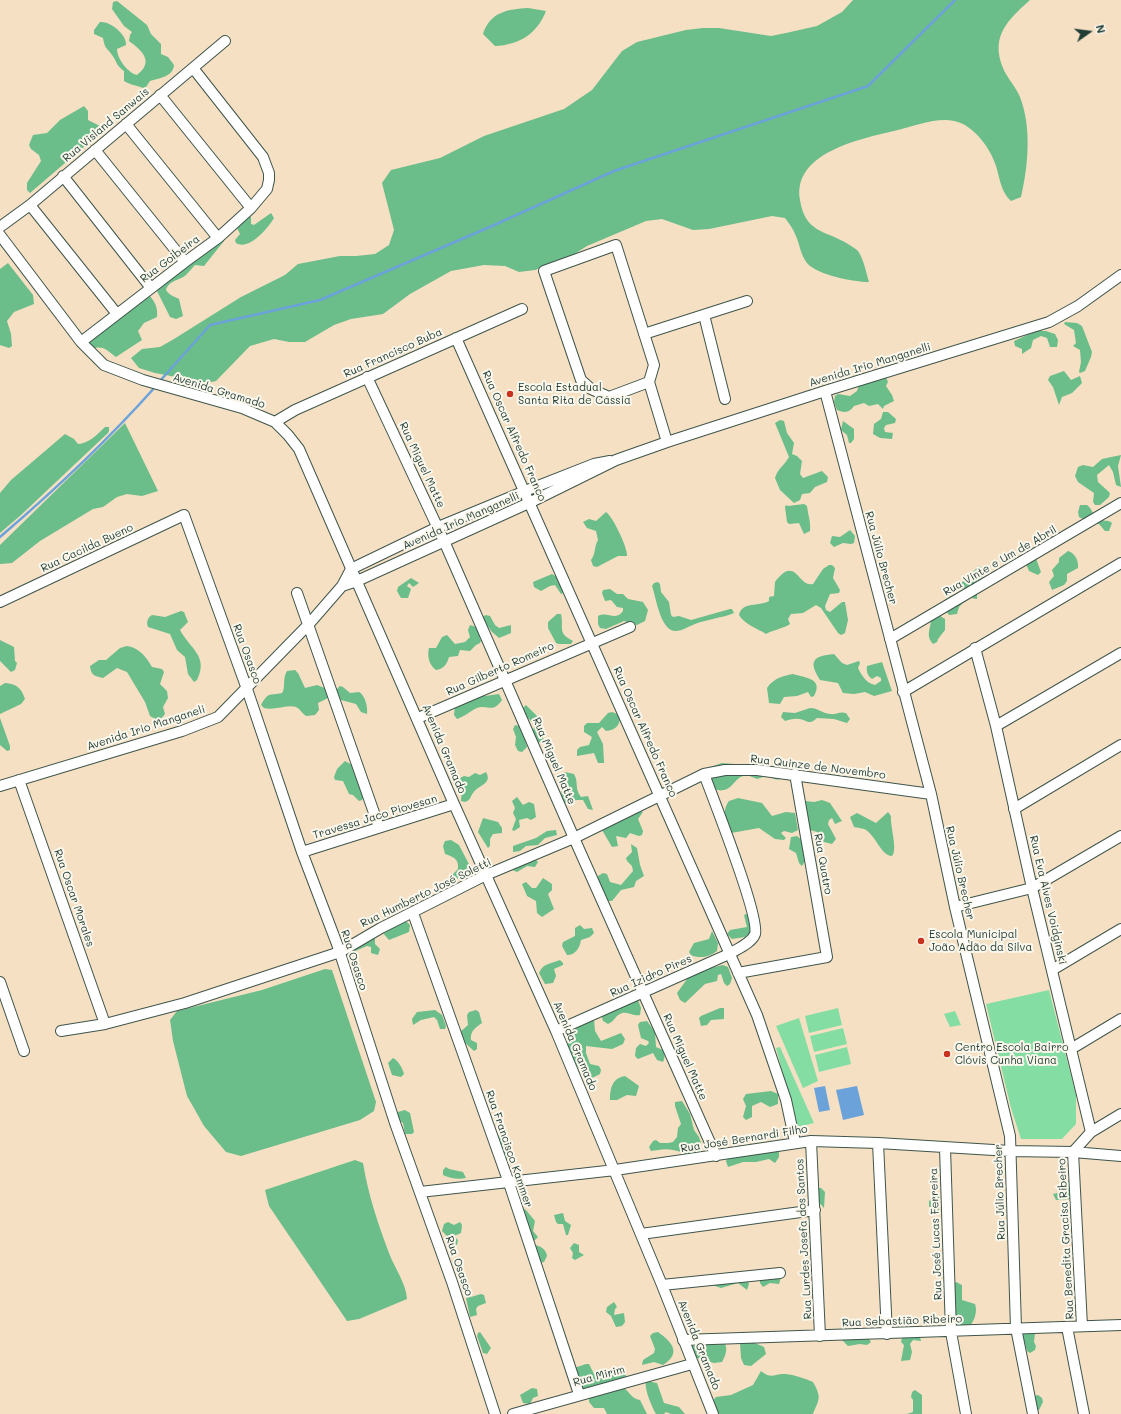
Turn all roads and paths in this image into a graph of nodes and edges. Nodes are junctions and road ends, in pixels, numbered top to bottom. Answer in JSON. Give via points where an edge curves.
{"nodes":[{"id":1,"x":226,"y":41,"type":"dead end"},
{"id":2,"x":193,"y":68,"type":"junction"},
{"id":3,"x":160,"y":95,"type":"junction"},
{"id":4,"x":126,"y":124,"type":"junction"},
{"id":5,"x":95,"y":150,"type":"junction"},
{"id":6,"x":63,"y":176,"type":"junction"},
{"id":7,"x":30,"y":205,"type":"junction"},
{"id":8,"x":251,"y":208,"type":"junction"},
{"id":9,"x":0,"y":227,"type":"edge"},
{"id":10,"x":0,"y":235,"type":"edge"},
{"id":11,"x":218,"y":238,"type":"junction"},
{"id":12,"x":184,"y":262,"type":"junction"},
{"id":13,"x":1121,"y":275,"type":"edge"},
{"id":14,"x":151,"y":288,"type":"junction"},
{"id":15,"x":747,"y":301,"type":"dead end"},
{"id":16,"x":522,"y":309,"type":"dead end"},
{"id":17,"x":117,"y":314,"type":"junction"},
{"id":18,"x":704,"y":315,"type":"junction"},
{"id":19,"x":644,"y":334,"type":"junction"},
{"id":20,"x":456,"y":338,"type":"junction"},
{"id":21,"x":81,"y":342,"type":"junction"},
{"id":22,"x":367,"y":377,"type":"junction"},
{"id":23,"x":648,"y":382,"type":"junction"},
{"id":24,"x":825,"y":391,"type":"junction"},
{"id":25,"x":725,"y":399,"type":"dead end"},
{"id":26,"x":275,"y":422,"type":"junction"},
{"id":27,"x":667,"y":442,"type":"junction"},
{"id":28,"x":616,"y":460,"type":"junction"},
{"id":29,"x":524,"y":490,"type":"junction"},
{"id":30,"x":531,"y":502,"type":"junction"},
{"id":31,"x":1121,"y":503,"type":"edge"},
{"id":32,"x":184,"y":515,"type":"joint"},
{"id":33,"x":438,"y":527,"type":"junction"},
{"id":34,"x":444,"y":541,"type":"junction"},
{"id":35,"x":1121,"y":563,"type":"edge"},
{"id":36,"x":351,"y":569,"type":"junction"},
{"id":37,"x":357,"y":581,"type":"junction"},
{"id":38,"x":342,"y":586,"type":"junction"},
{"id":39,"x":297,"y":593,"type":"dead end"},
{"id":40,"x":0,"y":602,"type":"edge"},
{"id":41,"x":309,"y":624,"type":"junction"},
{"id":42,"x":630,"y":627,"type":"dead end"},
{"id":43,"x":890,"y":639,"type":"junction"},
{"id":44,"x":592,"y":642,"type":"junction"},
{"id":45,"x":975,"y":648,"type":"junction"},
{"id":46,"x":1121,"y":652,"type":"edge"},
{"id":47,"x":506,"y":680,"type":"junction"},
{"id":48,"x":247,"y":689,"type":"junction"},
{"id":49,"x":903,"y":692,"type":"junction"},
{"id":50,"x":418,"y":718,"type":"junction"},
{"id":51,"x":996,"y":726,"type":"junction"},
{"id":52,"x":1121,"y":745,"type":"edge"},
{"id":53,"x":704,"y":774,"type":"junction"},
{"id":54,"x":795,"y":774,"type":"junction"},
{"id":55,"x":19,"y":780,"type":"junction"},
{"id":56,"x":0,"y":786,"type":"edge"},
{"id":57,"x":930,"y":794,"type":"junction"},
{"id":58,"x":661,"y":797,"type":"junction"},
{"id":59,"x":454,"y":804,"type":"junction"},
{"id":60,"x":1014,"y":808,"type":"junction"},
{"id":61,"x":379,"y":827,"type":"junction"},
{"id":62,"x":1121,"y":836,"type":"edge"},
{"id":63,"x":574,"y":838,"type":"junction"},
{"id":64,"x":302,"y":852,"type":"junction"},
{"id":65,"x":486,"y":876,"type":"junction"},
{"id":66,"x":1032,"y":888,"type":"junction"},
{"id":67,"x":955,"y":907,"type":"junction"},
{"id":68,"x":414,"y":913,"type":"junction"},
{"id":69,"x":1121,"y":929,"type":"edge"},
{"id":70,"x":340,"y":952,"type":"junction"},
{"id":71,"x":729,"y":954,"type":"junction"},
{"id":72,"x":1052,"y":970,"type":"junction"},
{"id":73,"x":738,"y":972,"type":"junction"},
{"id":74,"x":0,"y":982,"type":"edge"},
{"id":75,"x":643,"y":994,"type":"junction"},
{"id":76,"x":1121,"y":1019,"type":"edge"},
{"id":77,"x":105,"y":1024,"type":"junction"},
{"id":78,"x":61,"y":1031,"type":"dead end"},
{"id":79,"x":556,"y":1031,"type":"junction"},
{"id":80,"x":1071,"y":1049,"type":"junction"},
{"id":81,"x":24,"y":1051,"type":"dead end"},
{"id":82,"x":1121,"y":1114,"type":"edge"},
{"id":83,"x":1092,"y":1132,"type":"junction"},
{"id":84,"x":811,"y":1141,"type":"junction"},
{"id":85,"x":795,"y":1142,"type":"junction"},
{"id":86,"x":878,"y":1143,"type":"junction"},
{"id":87,"x":945,"y":1148,"type":"junction"},
{"id":88,"x":1010,"y":1151,"type":"junction"},
{"id":89,"x":1073,"y":1152,"type":"junction"},
{"id":90,"x":716,"y":1156,"type":"junction"},
{"id":91,"x":1121,"y":1156,"type":"edge"},
{"id":92,"x":615,"y":1170,"type":"junction"},
{"id":93,"x":509,"y":1183,"type":"junction"},
{"id":94,"x":420,"y":1192,"type":"junction"},
{"id":95,"x":815,"y":1210,"type":"junction"},
{"id":96,"x":641,"y":1234,"type":"junction"},
{"id":97,"x":780,"y":1273,"type":"dead end"},
{"id":98,"x":662,"y":1285,"type":"junction"},
{"id":99,"x":1121,"y":1325,"type":"edge"},
{"id":100,"x":1082,"y":1326,"type":"junction"},
{"id":101,"x":1067,"y":1327,"type":"junction"},
{"id":102,"x":1016,"y":1328,"type":"junction"},
{"id":103,"x":951,"y":1332,"type":"junction"},
{"id":104,"x":887,"y":1334,"type":"junction"},
{"id":105,"x":820,"y":1336,"type":"junction"},
{"id":106,"x":683,"y":1340,"type":"junction"},
{"id":107,"x":692,"y":1364,"type":"junction"},
{"id":108,"x":579,"y":1394,"type":"junction"},
{"id":109,"x":495,"y":1414,"type":"edge"},
{"id":110,"x":513,"y":1414,"type":"edge"},
{"id":111,"x":713,"y":1414,"type":"edge"},
{"id":112,"x":966,"y":1414,"type":"edge"},
{"id":113,"x":1033,"y":1414,"type":"edge"},
{"id":114,"x":1084,"y":1414,"type":"edge"}],
"edges":[{"from":1,"to":2,"type":"street","name":"Rua Visland Sanwais"},
{"from":2,"to":3,"type":"street","name":"Rua Visland Sanwais"},
{"from":2,"to":8,"type":"street","name":"Rua Goibeira","via":[[263,157],[269,173],[267,189]]},
{"from":3,"to":4,"type":"street","name":"Rua Visland Sanwais"},
{"from":3,"to":8,"type":"street"},
{"from":4,"to":5,"type":"street","name":"Rua Visland Sanwais"},
{"from":4,"to":11,"type":"street"},
{"from":5,"to":6,"type":"street","name":"Rua Visland Sanwais"},
{"from":5,"to":12,"type":"street"},
{"from":6,"to":7,"type":"street","name":"Rua Visland Sanwais"},
{"from":6,"to":14,"type":"street"},
{"from":7,"to":9,"type":"street","name":"Rua Visland Sanwais"},
{"from":7,"to":17,"type":"street"},
{"from":8,"to":11,"type":"street","name":"Rua Goibeira"},
{"from":10,"to":21,"type":"street","name":"Avenida Gramado"},
{"from":11,"to":12,"type":"street","name":"Rua Goibeira"},
{"from":12,"to":14,"type":"street","name":"Rua Goibeira"},
{"from":13,"to":24,"type":"street","name":"Avenida Irio Manganelli","via":[[1078,306],[1049,322]]},
{"from":14,"to":17,"type":"street","name":"Rua Goibeira"},
{"from":15,"to":18,"type":"street"},
{"from":16,"to":20,"type":"street","name":"Rua Francisco Buba"},
{"from":17,"to":21,"type":"street","name":"Rua Goibeira"},
{"from":18,"to":19,"type":"street"},
{"from":18,"to":25,"type":"street"},
{"from":19,"to":23,"type":"street","via":[[654,365]]},
{"from":19,"to":23,"type":"street","via":[[616,245],[544,271],[581,380],[591,389],[609,397]]},
{"from":20,"to":22,"type":"street","name":"Rua Francisco Buba"},
{"from":20,"to":29,"type":"street","name":"Rua Oscar Alfredo Franco"},
{"from":21,"to":26,"type":"street","name":"Avenida Gramado","via":[[104,366],[122,374],[242,408]]},
{"from":22,"to":26,"type":"street","name":"Rua Francisco Buba"},
{"from":22,"to":33,"type":"street","name":"Rua Miguel Matte"},
{"from":23,"to":27,"type":"street"},
{"from":24,"to":27,"type":"street","name":"Avenida Irio Manganelli"},
{"from":24,"to":43,"type":"street","name":"Rua Júlio Brecher"},
{"from":26,"to":36,"type":"street","name":"Avenida Gramado","via":[[299,449]]},
{"from":27,"to":28,"type":"street","name":"Avenida Irio Manganelli"},
{"from":28,"to":29,"type":"street","name":"Avenida Irio Manganelli","via":[[594,464]]},
{"from":28,"to":30,"type":"street","name":"Avenida Irio Manganelli"},
{"from":29,"to":30,"type":"street","name":"Rua Oscar Alfredo Franco"},
{"from":29,"to":33,"type":"street","name":"Avenida Irio Manganelli"},
{"from":30,"to":34,"type":"street","name":"Avenida Irio Manganelli"},
{"from":30,"to":44,"type":"street","name":"Rua Oscar Alfredo Franco"},
{"from":31,"to":43,"type":"street","name":"Rua Vinte e Um de Abril"},
{"from":32,"to":40,"type":"street","name":"Rua Cacilda Bueno"},
{"from":32,"to":48,"type":"street","name":"Rua Osasco"},
{"from":33,"to":34,"type":"street","name":"Rua Miguel Matte"},
{"from":33,"to":36,"type":"street","name":"Avenida Irio Manganelli"},
{"from":34,"to":37,"type":"street","name":"Avenida Irio Manganelli"},
{"from":34,"to":47,"type":"street","name":"Rua Miguel Matte"},
{"from":35,"to":45,"type":"street"},
{"from":36,"to":37,"type":"street","name":"Avenida Gramado"},
{"from":36,"to":38,"type":"street","name":"Avenida Irio Manganeli"},
{"from":37,"to":38,"type":"street"},
{"from":37,"to":50,"type":"street","name":"Avenida Gramado"},
{"from":38,"to":41,"type":"street","name":"Avenida Irio Manganeli"},
{"from":39,"to":41,"type":"street"},
{"from":41,"to":48,"type":"street","name":"Avenida Irio Manganeli"},
{"from":41,"to":61,"type":"street"},
{"from":42,"to":44,"type":"street","name":"Rua Gilberto Romeiro"},
{"from":43,"to":49,"type":"street","name":"Rua Júlio Brecher"},
{"from":44,"to":47,"type":"street","name":"Rua Gilberto Romeiro"},
{"from":44,"to":58,"type":"street","name":"Rua Oscar Alfredo Franco"},
{"from":45,"to":49,"type":"street"},
{"from":45,"to":51,"type":"street","name":"Rua Eva Alves Voidginski"},
{"from":46,"to":51,"type":"street"},
{"from":47,"to":50,"type":"street","name":"Rua Gilberto Romeiro"},
{"from":47,"to":63,"type":"street","name":"Rua Miguel Matte"},
{"from":48,"to":55,"type":"street","name":"Avenida Irio Manganeli","via":[[218,717],[182,731]]},
{"from":48,"to":64,"type":"street","name":"Rua Osasco"},
{"from":49,"to":57,"type":"street","name":"Rua Júlio Brecher"},
{"from":50,"to":59,"type":"street","name":"Avenida Gramado"},
{"from":51,"to":60,"type":"street","name":"Rua Eva Alves Voidginski"},
{"from":52,"to":60,"type":"street"},
{"from":53,"to":54,"type":"street","name":"Rua Quinze de Novembro","via":[[725,770]]},
{"from":53,"to":58,"type":"street","name":"Rua Quinze de Novembro"},
{"from":53,"to":71,"type":"street","name":"Rua Izidro Pires","via":[[731,848],[754,918],[756,932],[752,939]]},
{"from":54,"to":57,"type":"street","name":"Rua Quinze de Novembro"},
{"from":54,"to":73,"type":"street","name":"Rua Quatro","via":[[827,957]]},
{"from":55,"to":56,"type":"street","name":"Avenida Irio Manganeli"},
{"from":55,"to":77,"type":"street","name":"Rua Oscar Morales"},
{"from":57,"to":67,"type":"street","name":"Rua Júlio Brecher"},
{"from":58,"to":63,"type":"street","name":"Rua Humberto José Soletti"},
{"from":58,"to":71,"type":"street","name":"Rua Oscar Alfredo Franco"},
{"from":59,"to":61,"type":"street","name":"Travessa Jaco Piovesan"},
{"from":59,"to":65,"type":"street","name":"Avenida Gramado"},
{"from":60,"to":66,"type":"street","name":"Rua Eva Alves Voidginski"},
{"from":61,"to":64,"type":"street","name":"Travessa Jaco Piovesan"},
{"from":62,"to":66,"type":"street"},
{"from":63,"to":65,"type":"street","name":"Rua Humberto José Soletti"},
{"from":63,"to":75,"type":"street","name":"Rua Miguel Matte"},
{"from":64,"to":70,"type":"street","name":"Rua Osasco"},
{"from":65,"to":68,"type":"street","name":"Rua Humberto José Soletti"},
{"from":65,"to":79,"type":"street","name":"Avenida Gramado"},
{"from":66,"to":67,"type":"street"},
{"from":66,"to":72,"type":"street","name":"Rua Eva Alves Voidginski"},
{"from":67,"to":88,"type":"street","name":"Rua Júlio Brecher","via":[[1010,1136]]},
{"from":68,"to":70,"type":"street","name":"Rua Humberto José Soletti","via":[[381,928]]},
{"from":68,"to":93,"type":"street","name":"Rua Francisco Kammer"},
{"from":69,"to":72,"type":"street"},
{"from":70,"to":77,"type":"street","name":"Rua Humberto José Soletti","via":[[185,1003]]},
{"from":70,"to":94,"type":"street","name":"Rua Osasco"},
{"from":71,"to":73,"type":"street","name":"Rua Oscar Alfredo Franco"},
{"from":71,"to":75,"type":"street","name":"Rua Izidro Pires"},
{"from":72,"to":80,"type":"street","name":"Rua Eva Alves Voidginski"},
{"from":73,"to":85,"type":"street","name":"Rua Oscar Alfredo Franco","via":[[773,1058]]},
{"from":74,"to":81,"type":"street"},
{"from":75,"to":79,"type":"street","name":"Rua Izidro Pires"},
{"from":75,"to":90,"type":"street","name":"Rua Miguel Matte"},
{"from":76,"to":80,"type":"street"},
{"from":77,"to":78,"type":"street","name":"Rua Humberto José Soletti"},
{"from":79,"to":92,"type":"street","name":"Avenida Gramado"},
{"from":80,"to":83,"type":"street","name":"Rua Eva Alves Voidginski"},
{"from":82,"to":83,"type":"street"},
{"from":83,"to":89,"type":"street"},
{"from":84,"to":85,"type":"street","name":"Rua José Bernardi Filho"},
{"from":84,"to":86,"type":"street","name":"Rua José Bernardi Filho"},
{"from":84,"to":95,"type":"street","name":"Rua Lurdes Josefa dos Santos"},
{"from":85,"to":90,"type":"street","name":"Rua José Bernardi Filho"},
{"from":86,"to":87,"type":"street","name":"Rua José Bernardi Filho"},
{"from":86,"to":104,"type":"street"},
{"from":87,"to":88,"type":"street","name":"Rua José Bernardi Filho"},
{"from":87,"to":103,"type":"street","name":"Rua José Lucas Ferreira"},
{"from":88,"to":89,"type":"street","name":"Rua José Bernardi Filho"},
{"from":88,"to":102,"type":"street","name":"Rua Júlio Brecher"},
{"from":89,"to":91,"type":"street","name":"Rua José Bernardi Filho"},
{"from":89,"to":100,"type":"street","name":"Rua Benedita Gracisa Ribeiro"},
{"from":90,"to":92,"type":"street","name":"Rua José Bernardi Filho"},
{"from":92,"to":93,"type":"street","name":"Rua José Bernardi Filho"},
{"from":92,"to":96,"type":"street","name":"Avenida Gramado"},
{"from":93,"to":94,"type":"street","name":"Rua José Bernardi Filho"},
{"from":93,"to":108,"type":"street","name":"Rua Francisco Kammer"},
{"from":94,"to":109,"type":"street","name":"Rua Osasco"},
{"from":95,"to":96,"type":"street"},
{"from":95,"to":105,"type":"street","name":"Rua Lurdes Josefa dos Santos"},
{"from":96,"to":98,"type":"street","name":"Avenida Gramado"},
{"from":97,"to":98,"type":"street"},
{"from":98,"to":106,"type":"street","name":"Avenida Gramado"},
{"from":99,"to":100,"type":"street","name":"Rua Sebastião Ribeiro"},
{"from":100,"to":101,"type":"street","name":"Rua Sebastião Ribeiro"},
{"from":101,"to":102,"type":"street","name":"Rua Sebastião Ribeiro"},
{"from":101,"to":114,"type":"street"},
{"from":102,"to":103,"type":"street","name":"Rua Sebastião Ribeiro"},
{"from":102,"to":113,"type":"street","name":"Rua Júlio Brecher"},
{"from":103,"to":104,"type":"street","name":"Rua Sebastião Ribeiro"},
{"from":103,"to":112,"type":"street","name":"Rua José Lucas Ferreira"},
{"from":104,"to":105,"type":"street","name":"Rua Sebastião Ribeiro"},
{"from":105,"to":106,"type":"street","name":"Rua Sebastião Ribeiro"},
{"from":106,"to":107,"type":"street","name":"Avenida Gramado"},
{"from":107,"to":108,"type":"street","name":"Rua Mirim"},
{"from":107,"to":111,"type":"street","name":"Avenida Gramado"},
{"from":108,"to":110,"type":"street","name":"Rua Mirim"}]}
